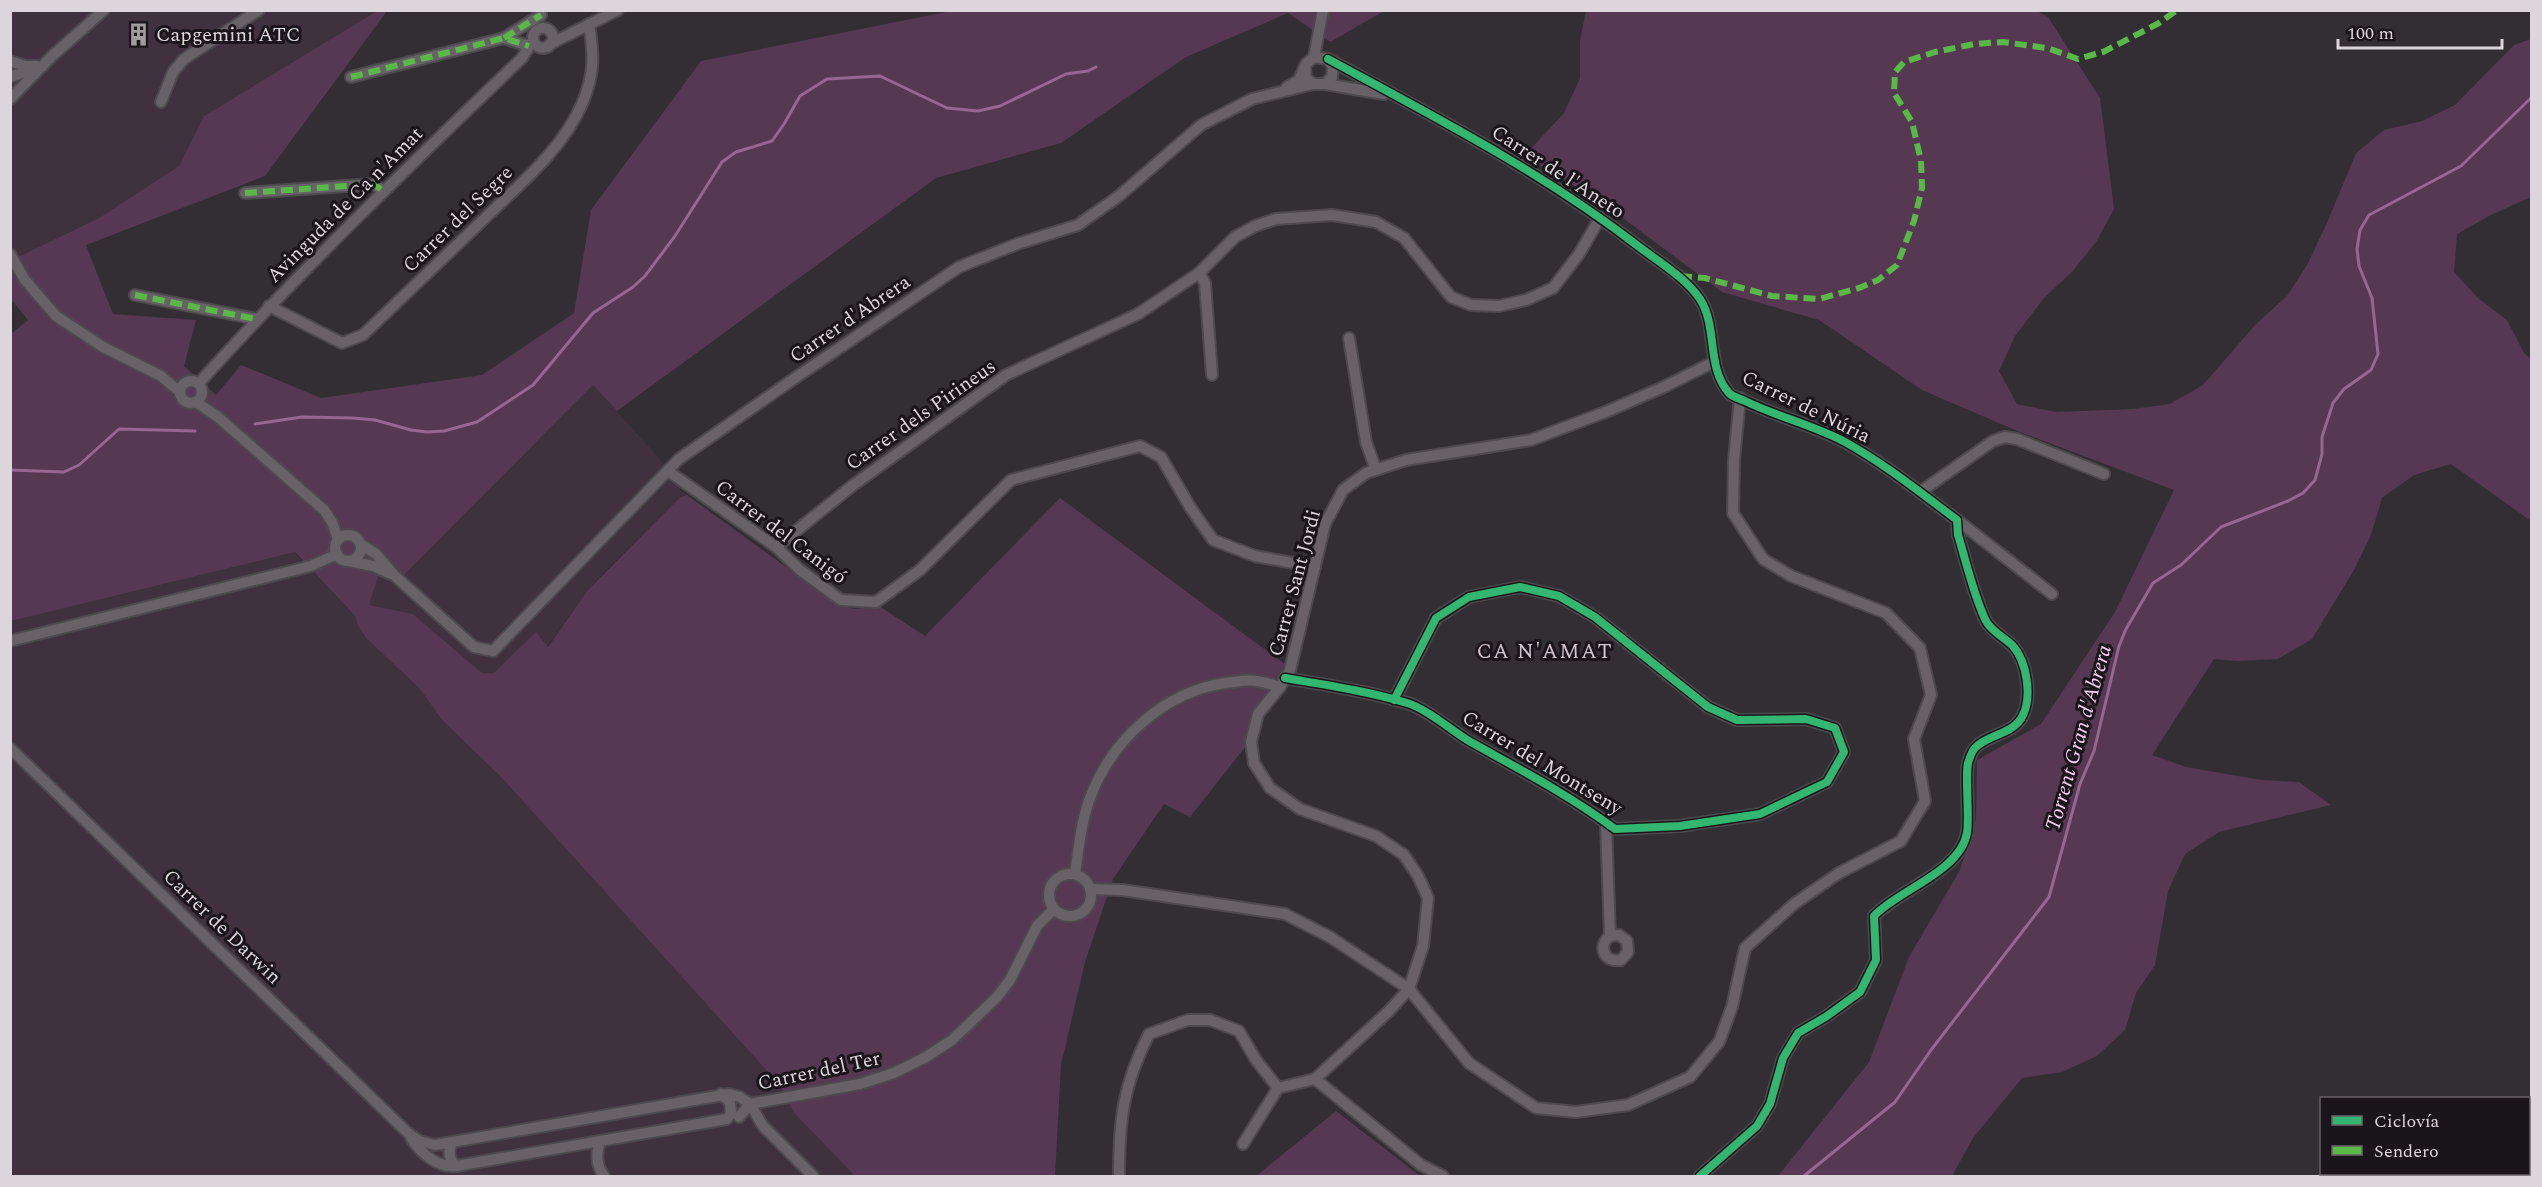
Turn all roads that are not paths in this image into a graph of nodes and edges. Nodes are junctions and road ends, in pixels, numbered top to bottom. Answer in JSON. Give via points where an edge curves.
{"nodes":[{"id":1,"x":104,"y":10,"type":"edge"},
{"id":2,"x":259,"y":10,"type":"edge"},
{"id":3,"x":618,"y":10,"type":"edge"},
{"id":4,"x":1323,"y":10,"type":"edge"},
{"id":5,"x":541,"y":13,"type":"edge"},
{"id":6,"x":589,"y":24,"type":"junction"},
{"id":7,"x":546,"y":30,"type":"junction"},
{"id":8,"x":566,"y":34,"type":"junction"},
{"id":9,"x":504,"y":38,"type":"junction"},
{"id":10,"x":531,"y":43,"type":"junction"},
{"id":11,"x":546,"y":46,"type":"junction"},
{"id":12,"x":1314,"y":57,"type":"junction"},
{"id":13,"x":522,"y":58,"type":"junction"},
{"id":14,"x":1328,"y":60,"type":"junction"},
{"id":15,"x":10,"y":61,"type":"edge"},
{"id":16,"x":42,"y":66,"type":"junction"},
{"id":17,"x":1305,"y":68,"type":"junction"},
{"id":18,"x":10,"y":76,"type":"edge"},
{"id":19,"x":351,"y":77,"type":"dead end"},
{"id":20,"x":1313,"y":84,"type":"junction"},
{"id":21,"x":1325,"y":84,"type":"junction"},
{"id":22,"x":23,"y":86,"type":"junction"},
{"id":23,"x":10,"y":91,"type":"edge"},
{"id":24,"x":1276,"y":93,"type":"junction"},
{"id":25,"x":1396,"y":96,"type":"junction"},
{"id":26,"x":10,"y":99,"type":"edge"},
{"id":27,"x":161,"y":102,"type":"dead end"},
{"id":28,"x":383,"y":191,"type":"junction"},
{"id":29,"x":245,"y":193,"type":"dead end"},
{"id":30,"x":1600,"y":218,"type":"junction"},
{"id":31,"x":10,"y":254,"type":"edge"},
{"id":32,"x":1199,"y":273,"type":"junction"},
{"id":33,"x":135,"y":295,"type":"dead end"},
{"id":34,"x":269,"y":306,"type":"junction"},
{"id":35,"x":256,"y":320,"type":"junction"},
{"id":36,"x":1349,"y":338,"type":"dead end"},
{"id":37,"x":1714,"y":362,"type":"junction"},
{"id":38,"x":1212,"y":375,"type":"dead end"},
{"id":39,"x":199,"y":383,"type":"junction"},
{"id":40,"x":182,"y":387,"type":"junction"},
{"id":41,"x":1740,"y":398,"type":"junction"},
{"id":42,"x":199,"y":399,"type":"junction"},
{"id":43,"x":1376,"y":470,"type":"junction"},
{"id":44,"x":668,"y":471,"type":"junction"},
{"id":45,"x":2104,"y":474,"type":"dead end"},
{"id":46,"x":1920,"y":492,"type":"junction"},
{"id":47,"x":1957,"y":520,"type":"junction"},
{"id":48,"x":342,"y":537,"type":"junction"},
{"id":49,"x":362,"y":545,"type":"junction"},
{"id":50,"x":776,"y":547,"type":"junction"},
{"id":51,"x":337,"y":554,"type":"junction"},
{"id":52,"x":348,"y":561,"type":"junction"},
{"id":53,"x":1315,"y":567,"type":"junction"},
{"id":54,"x":395,"y":576,"type":"junction"},
{"id":55,"x":2052,"y":594,"type":"dead end"},
{"id":56,"x":10,"y":641,"type":"edge"},
{"id":57,"x":1282,"y":682,"type":"junction"},
{"id":58,"x":1394,"y":700,"type":"junction"},
{"id":59,"x":10,"y":748,"type":"edge"},
{"id":60,"x":1606,"y":823,"type":"junction"},
{"id":61,"x":1075,"y":874,"type":"junction"},
{"id":62,"x":1090,"y":889,"type":"junction"},
{"id":63,"x":1054,"y":909,"type":"junction"},
{"id":64,"x":1610,"y":936,"type":"dead end"},
{"id":65,"x":1409,"y":989,"type":"junction"},
{"id":66,"x":1315,"y":1079,"type":"junction"},
{"id":67,"x":1278,"y":1088,"type":"junction"},
{"id":68,"x":721,"y":1094,"type":"junction"},
{"id":69,"x":750,"y":1104,"type":"junction"},
{"id":70,"x":739,"y":1117,"type":"junction"},
{"id":71,"x":727,"y":1119,"type":"junction"},
{"id":72,"x":763,"y":1126,"type":"junction"},
{"id":73,"x":408,"y":1133,"type":"junction"},
{"id":74,"x":452,"y":1142,"type":"junction"},
{"id":75,"x":600,"y":1142,"type":"junction"},
{"id":76,"x":1243,"y":1144,"type":"dead end"},
{"id":77,"x":456,"y":1166,"type":"junction"},
{"id":78,"x":604,"y":1176,"type":"edge"},
{"id":79,"x":813,"y":1176,"type":"edge"},
{"id":80,"x":1119,"y":1176,"type":"edge"},
{"id":81,"x":1443,"y":1176,"type":"edge"},
{"id":82,"x":1700,"y":1176,"type":"edge"}],
"edges":[{"from":1,"to":16,"type":"street"},
{"from":2,"to":27,"type":"street","via":[[183,58]]},
{"from":3,"to":6,"type":"street","name":"Avinguda de Ca n'Amat"},
{"from":4,"to":12,"type":"street"},
{"from":5,"to":7,"type":"street"},
{"from":5,"to":9,"type":"street"},
{"from":6,"to":8,"type":"street","name":"Avinguda de Ca n'Amat"},
{"from":6,"to":34,"type":"street","name":"Carrer del Segre","via":[[595,57],[582,104],[566,133],[537,168],[363,335],[342,343]]},
{"from":7,"to":8,"type":"street"},
{"from":7,"to":10,"type":"street","via":[[536,32]]},
{"from":7,"to":11,"type":"street","via":[[552,38]]},
{"from":8,"to":11,"type":"street","name":"Avinguda de Ca n'Amat"},
{"from":9,"to":10,"type":"street"},
{"from":9,"to":19,"type":"street"},
{"from":10,"to":11,"type":"street"},
{"from":10,"to":13,"type":"street","name":"Avinguda de Ca n'Amat"},
{"from":11,"to":13,"type":"street","name":"Avinguda de Ca n'Amat"},
{"from":12,"to":14,"type":"street"},
{"from":12,"to":17,"type":"street"},
{"from":13,"to":28,"type":"street","name":"Avinguda de Ca n'Amat"},
{"from":14,"to":21,"type":"street","via":[[1334,72]]},
{"from":14,"to":25,"type":"street","name":"Carrer de l'Aneto"},
{"from":15,"to":16,"type":"street"},
{"from":16,"to":18,"type":"street"},
{"from":16,"to":22,"type":"street"},
{"from":17,"to":20,"type":"street","via":[[1306,78]]},
{"from":17,"to":24,"type":"street","name":"Carrer d'Abrera","via":[[1299,80]]},
{"from":20,"to":21,"type":"street"},
{"from":20,"to":24,"type":"street","name":"Carrer d'Abrera"},
{"from":21,"to":25,"type":"street","name":"Carrer de l'Aneto"},
{"from":22,"to":23,"type":"street"},
{"from":22,"to":26,"type":"street"},
{"from":24,"to":44,"type":"street","name":"Carrer d'Abrera","via":[[1252,99],[1201,125],[1119,196],[1078,225],[959,267],[679,459]]},
{"from":25,"to":30,"type":"street","name":"Carrer de l'Aneto","via":[[1490,147]]},
{"from":28,"to":29,"type":"street","via":[[374,184]]},
{"from":28,"to":34,"type":"street","name":"Avinguda de Ca n'Amat"},
{"from":30,"to":32,"type":"street","name":"Carrer dels Pirineus","via":[[1553,288],[1499,306],[1471,305],[1451,297],[1404,238],[1376,222],[1332,215],[1276,219],[1255,226],[1235,237]]},
{"from":30,"to":37,"type":"street","name":"Carrer de l'Aneto","via":[[1676,275],[1700,299],[1711,328]]},
{"from":31,"to":40,"type":"street","via":[[25,280],[56,316],[103,347]]},
{"from":32,"to":38,"type":"street","via":[[1205,283]]},
{"from":32,"to":50,"type":"street","name":"Carrer dels Pirineus","via":[[1138,314],[1006,375],[852,486]]},
{"from":33,"to":35,"type":"street"},
{"from":34,"to":35,"type":"street","name":"Avinguda de Ca n'Amat"},
{"from":35,"to":39,"type":"street","name":"Avinguda de Ca n'Amat"},
{"from":36,"to":43,"type":"street","via":[[1366,442]]},
{"from":37,"to":41,"type":"street","name":"Carrer de Núria","via":[[1730,394]]},
{"from":37,"to":43,"type":"street","name":"Carrer Sant Jordi","via":[[1618,407],[1532,440],[1406,460]]},
{"from":39,"to":40,"type":"street","via":[[192,380]]},
{"from":39,"to":42,"type":"street"},
{"from":40,"to":42,"type":"street","via":[[185,401]]},
{"from":41,"to":46,"type":"street","name":"Carrer de Núria","via":[[1848,443]]},
{"from":41,"to":65,"type":"street","via":[[1733,513],[1762,559],[1791,576],[1886,613],[1920,648],[1931,694],[1914,739],[1925,801],[1901,841],[1803,897],[1744,948],[1732,1007],[1719,1042],[1690,1077],[1628,1105],[1576,1112],[1536,1108],[1469,1063]]},
{"from":42,"to":48,"type":"street","via":[[324,510],[340,527]]},
{"from":43,"to":53,"type":"street","name":"Carrer Sant Jordi","via":[[1365,473],[1343,490],[1326,524]]},
{"from":44,"to":50,"type":"street","name":"Carrer del Canigó"},
{"from":44,"to":54,"type":"street","name":"Carrer d'Abrera","via":[[493,651],[474,646]]},
{"from":45,"to":46,"type":"street","via":[[2005,437],[1993,441]]},
{"from":46,"to":47,"type":"street","name":"Carrer de Núria"},
{"from":47,"to":55,"type":"street","name":"Carrer de Núria"},
{"from":47,"to":82,"type":"street","via":[[1958,535],[1987,623],[2015,648],[2024,670],[2028,696],[2023,717],[2010,729],[1975,747],[1967,763],[1966,835],[1953,857],[1920,886],[1884,905],[1874,916],[1876,960],[1860,992],[1798,1033],[1783,1058],[1770,1104],[1757,1126]]},
{"from":48,"to":49,"type":"street","via":[[354,536]]},
{"from":48,"to":51,"type":"street","via":[[335,546]]},
{"from":49,"to":52,"type":"street","via":[[359,556]]},
{"from":49,"to":54,"type":"street","via":[[376,554]]},
{"from":50,"to":53,"type":"street","name":"Carrer del Canigó","via":[[841,600],[876,602],[920,570],[1011,480],[1140,446],[1161,457],[1212,540],[1255,556]]},
{"from":51,"to":52,"type":"street"},
{"from":51,"to":56,"type":"street","via":[[311,566]]},
{"from":52,"to":54,"type":"street"},
{"from":53,"to":57,"type":"street","name":"Carrer Sant Jordi","via":[[1290,670]]},
{"from":57,"to":58,"type":"street","name":"Carrer del Montseny"},
{"from":57,"to":61,"type":"street","name":"Carrer del Montseny","via":[[1240,681],[1204,688],[1161,708],[1132,731],[1111,757],[1093,791],[1082,825]]},
{"from":57,"to":65,"type":"street","name":"Carrer Sant Jordi","via":[[1258,714],[1251,742],[1254,763],[1270,788],[1300,809],[1376,836],[1404,855],[1428,898],[1422,946]]},
{"from":58,"to":60,"type":"street","name":"Carrer del Montseny","via":[[1410,703],[1584,805]]},
{"from":58,"to":60,"type":"street","name":"Carrer del Montseny","via":[[1436,618],[1469,597],[1520,587],[1559,597],[1595,616],[1708,707],[1737,720],[1806,719],[1835,729],[1844,752],[1827,782],[1760,814],[1680,826],[1614,829]]},
{"from":59,"to":73,"type":"street","name":"Carrer de Darwin"},
{"from":60,"to":64,"type":"street"},
{"from":61,"to":62,"type":"street"},
{"from":61,"to":63,"type":"street","via":[[1062,876],[1052,884],[1049,897]]},
{"from":62,"to":63,"type":"street","via":[[1090,903],[1080,914],[1067,916]]},
{"from":62,"to":65,"type":"street","via":[[1122,890],[1285,914],[1330,937]]},
{"from":63,"to":69,"type":"street","name":"Carrer del Ter","via":[[1037,926],[997,997],[952,1040],[926,1057],[860,1084]]},
{"from":65,"to":66,"type":"street","name":"Carrer Sant Jordi"},
{"from":66,"to":67,"type":"street"},
{"from":66,"to":81,"type":"street","via":[[1420,1165]]},
{"from":67,"to":76,"type":"street"},
{"from":67,"to":80,"type":"street","via":[[1239,1031],[1210,1020],[1188,1020],[1149,1034],[1126,1088],[1119,1137]]},
{"from":68,"to":69,"type":"street","via":[[740,1097]]},
{"from":68,"to":71,"type":"street","via":[[730,1102],[731,1114]]},
{"from":68,"to":74,"type":"street"},
{"from":69,"to":70,"type":"street","name":"Carrer del Ter"},
{"from":69,"to":72,"type":"street"},
{"from":70,"to":71,"type":"street"},
{"from":70,"to":72,"type":"street"},
{"from":71,"to":75,"type":"street"},
{"from":72,"to":79,"type":"street"},
{"from":73,"to":74,"type":"street","via":[[427,1144]]},
{"from":73,"to":77,"type":"street","name":"Carrer de Darwin","via":[[435,1161]]},
{"from":74,"to":77,"type":"street","via":[[449,1153]]},
{"from":75,"to":77,"type":"street"},
{"from":75,"to":78,"type":"street","via":[[598,1163]]}]}
